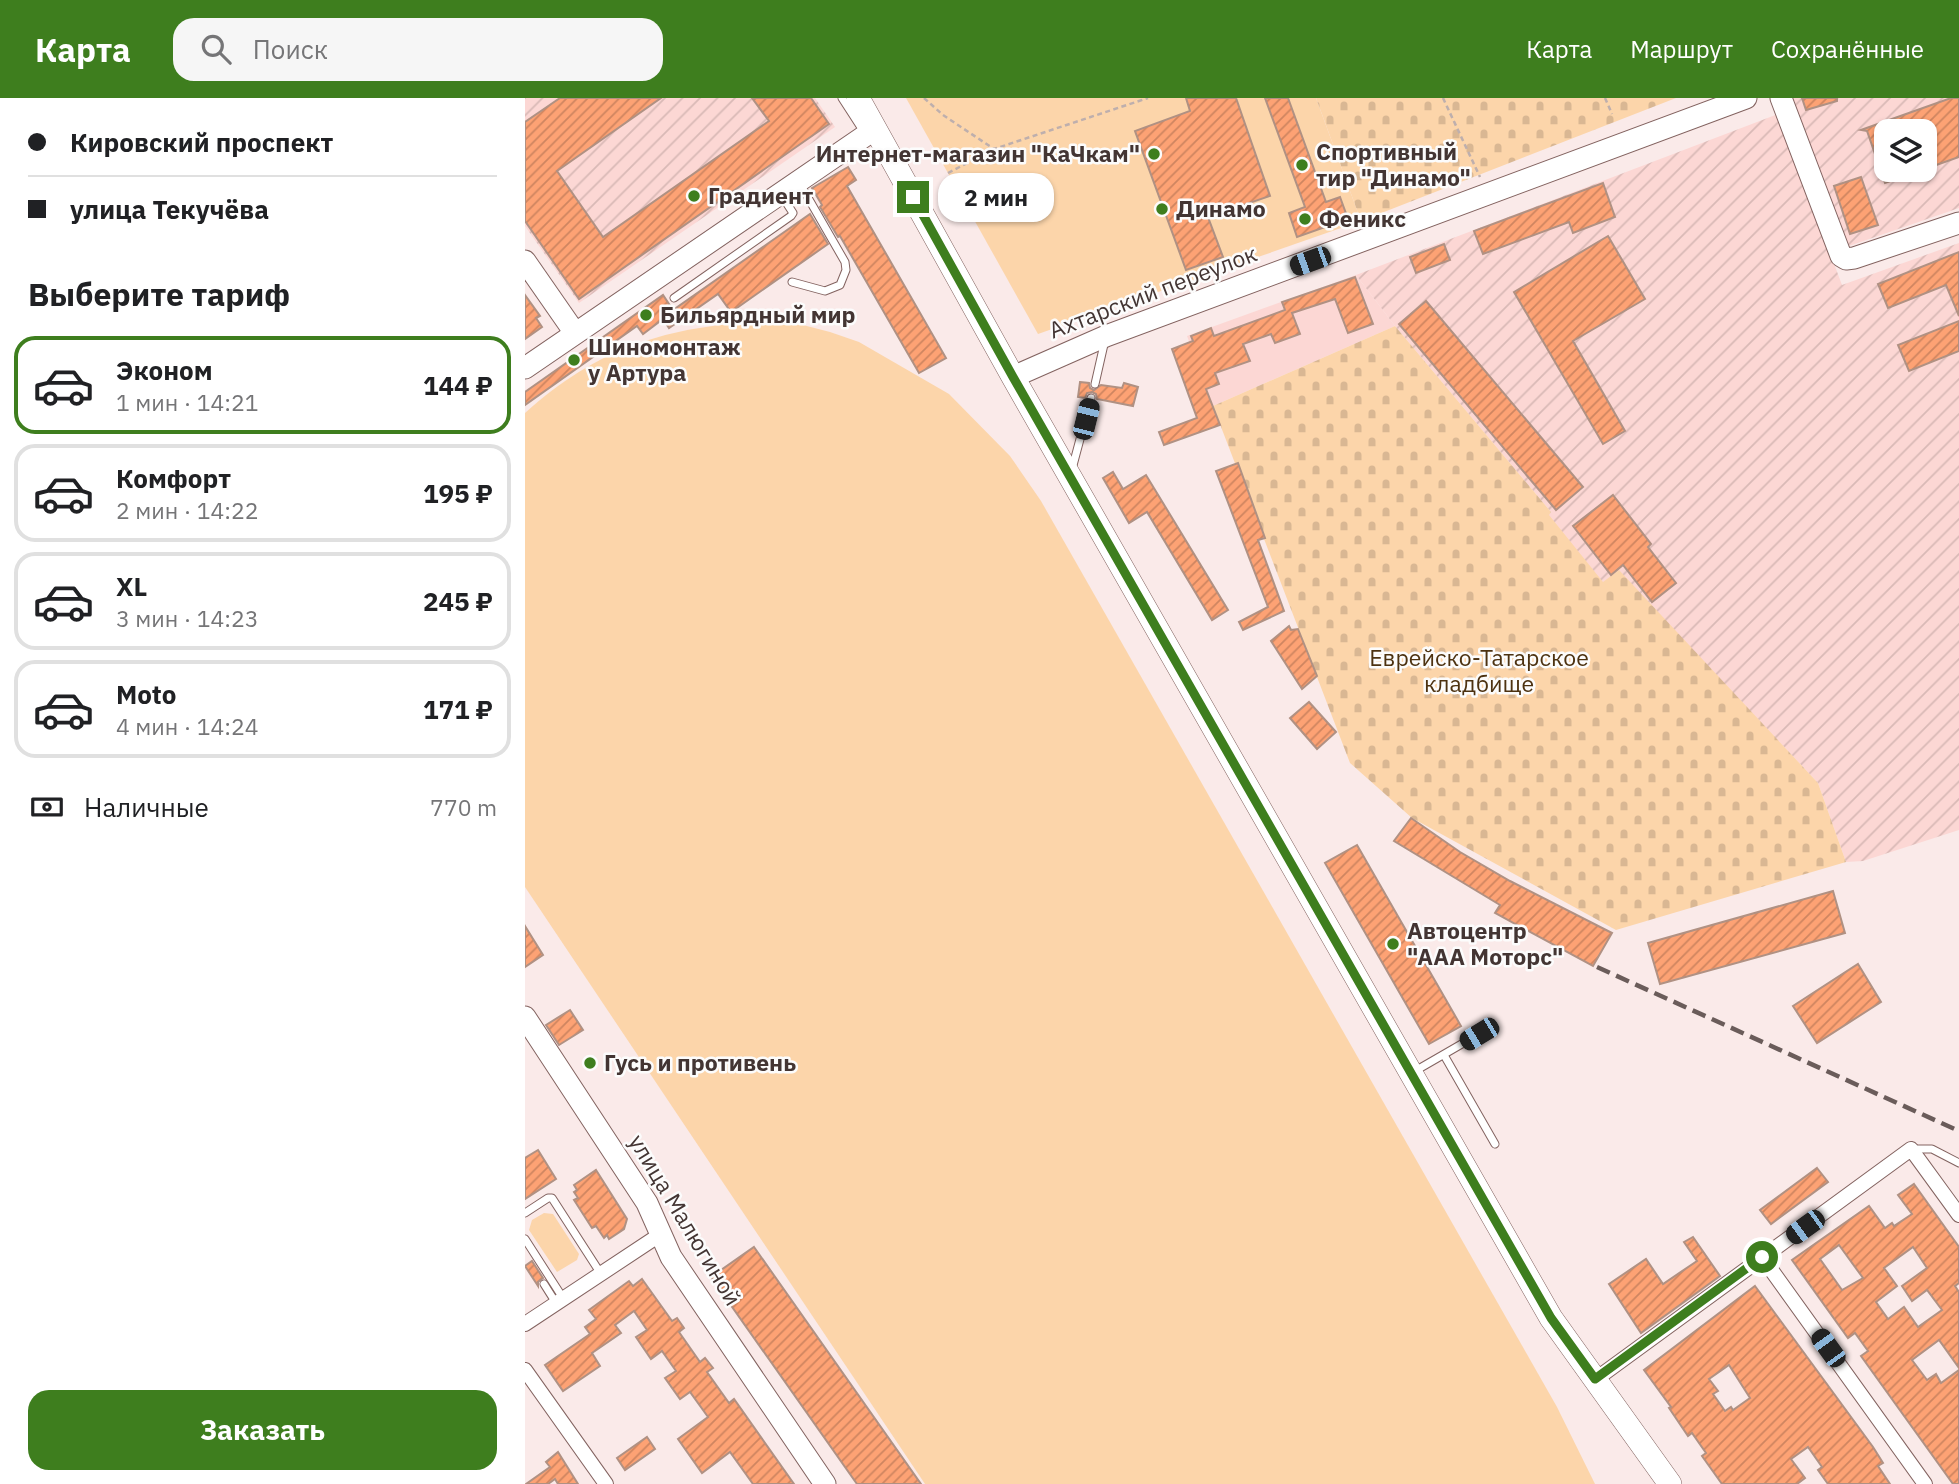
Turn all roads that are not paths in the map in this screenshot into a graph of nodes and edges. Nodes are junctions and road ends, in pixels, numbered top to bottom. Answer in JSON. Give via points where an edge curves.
{"nodes":[{"id":1,"x":842,"y":98,"type":"edge"},
{"id":2,"x":858,"y":98,"type":"edge"},
{"id":3,"x":1746,"y":98,"type":"edge"},
{"id":4,"x":1781,"y":98,"type":"edge"},
{"id":5,"x":871,"y":132,"type":"junction"},
{"id":6,"x":790,"y":188,"type":"junction"},
{"id":7,"x":1959,"y":223,"type":"edge"},
{"id":8,"x":525,"y":261,"type":"edge"},
{"id":9,"x":792,"y":282,"type":"dead end"},
{"id":10,"x":674,"y":298,"type":"dead end"},
{"id":11,"x":575,"y":333,"type":"junction"},
{"id":12,"x":1106,"y":336,"type":"junction"},
{"id":13,"x":525,"y":368,"type":"edge"},
{"id":14,"x":1013,"y":377,"type":"junction"},
{"id":15,"x":1094,"y":384,"type":"dead end"},
{"id":16,"x":1091,"y":398,"type":"dead end"},
{"id":17,"x":1070,"y":477,"type":"junction"},
{"id":18,"x":525,"y":1017,"type":"edge"},
{"id":19,"x":1479,"y":1034,"type":"dead end"},
{"id":20,"x":1444,"y":1055,"type":"junction"},
{"id":21,"x":1412,"y":1074,"type":"junction"},
{"id":22,"x":1495,"y":1144,"type":"dead end"},
{"id":23,"x":1910,"y":1149,"type":"junction"},
{"id":24,"x":1959,"y":1163,"type":"edge"},
{"id":25,"x":525,"y":1213,"type":"edge"},
{"id":26,"x":1959,"y":1215,"type":"edge"},
{"id":27,"x":661,"y":1234,"type":"junction"},
{"id":28,"x":525,"y":1240,"type":"edge"},
{"id":29,"x":1762,"y":1257,"type":"junction"},
{"id":30,"x":601,"y":1274,"type":"junction"},
{"id":31,"x":544,"y":1284,"type":"dead end"},
{"id":32,"x":560,"y":1301,"type":"junction"},
{"id":33,"x":525,"y":1324,"type":"edge"},
{"id":34,"x":525,"y":1370,"type":"edge"},
{"id":35,"x":1595,"y":1379,"type":"junction"},
{"id":36,"x":606,"y":1484,"type":"edge"},
{"id":37,"x":825,"y":1484,"type":"edge"},
{"id":38,"x":1670,"y":1484,"type":"edge"},
{"id":39,"x":1925,"y":1484,"type":"edge"}],
"edges":[{"from":1,"to":5,"type":"lane"},
{"from":2,"to":5,"type":"main road"},
{"from":3,"to":12,"type":"street","name":"Ахтарский переулок"},
{"from":4,"to":7,"type":"street","via":[[1841,256],[1846,259]]},
{"from":5,"to":6,"type":"street"},
{"from":5,"to":14,"type":"main road"},
{"from":6,"to":9,"type":"lane","via":[[845,262],[846,270],[840,285],[825,291]]},
{"from":6,"to":10,"type":"lane","via":[[791,216]]},
{"from":6,"to":11,"type":"street"},
{"from":8,"to":11,"type":"street"},
{"from":11,"to":13,"type":"street"},
{"from":12,"to":14,"type":"street","name":"Ахтарский переулок"},
{"from":12,"to":15,"type":"lane"},
{"from":14,"to":17,"type":"main road"},
{"from":16,"to":17,"type":"lane"},
{"from":17,"to":21,"type":"main road"},
{"from":18,"to":27,"type":"street","name":"улица Малюгиной","via":[[647,1203]]},
{"from":19,"to":20,"type":"lane"},
{"from":20,"to":21,"type":"lane"},
{"from":20,"to":22,"type":"lane"},
{"from":21,"to":35,"type":"main road","via":[[1551,1318]]},
{"from":23,"to":24,"type":"lane","via":[[1932,1149]]},
{"from":23,"to":26,"type":"street"},
{"from":23,"to":29,"type":"street"},
{"from":25,"to":30,"type":"lane","via":[[552,1198]]},
{"from":27,"to":30,"type":"street"},
{"from":27,"to":37,"type":"street","name":"улица Малюгиной","via":[[671,1257]]},
{"from":28,"to":32,"type":"lane"},
{"from":29,"to":35,"type":"street"},
{"from":29,"to":39,"type":"street"},
{"from":30,"to":32,"type":"street"},
{"from":31,"to":32,"type":"lane"},
{"from":32,"to":33,"type":"street"},
{"from":34,"to":36,"type":"street"},
{"from":35,"to":38,"type":"main road"}]}
